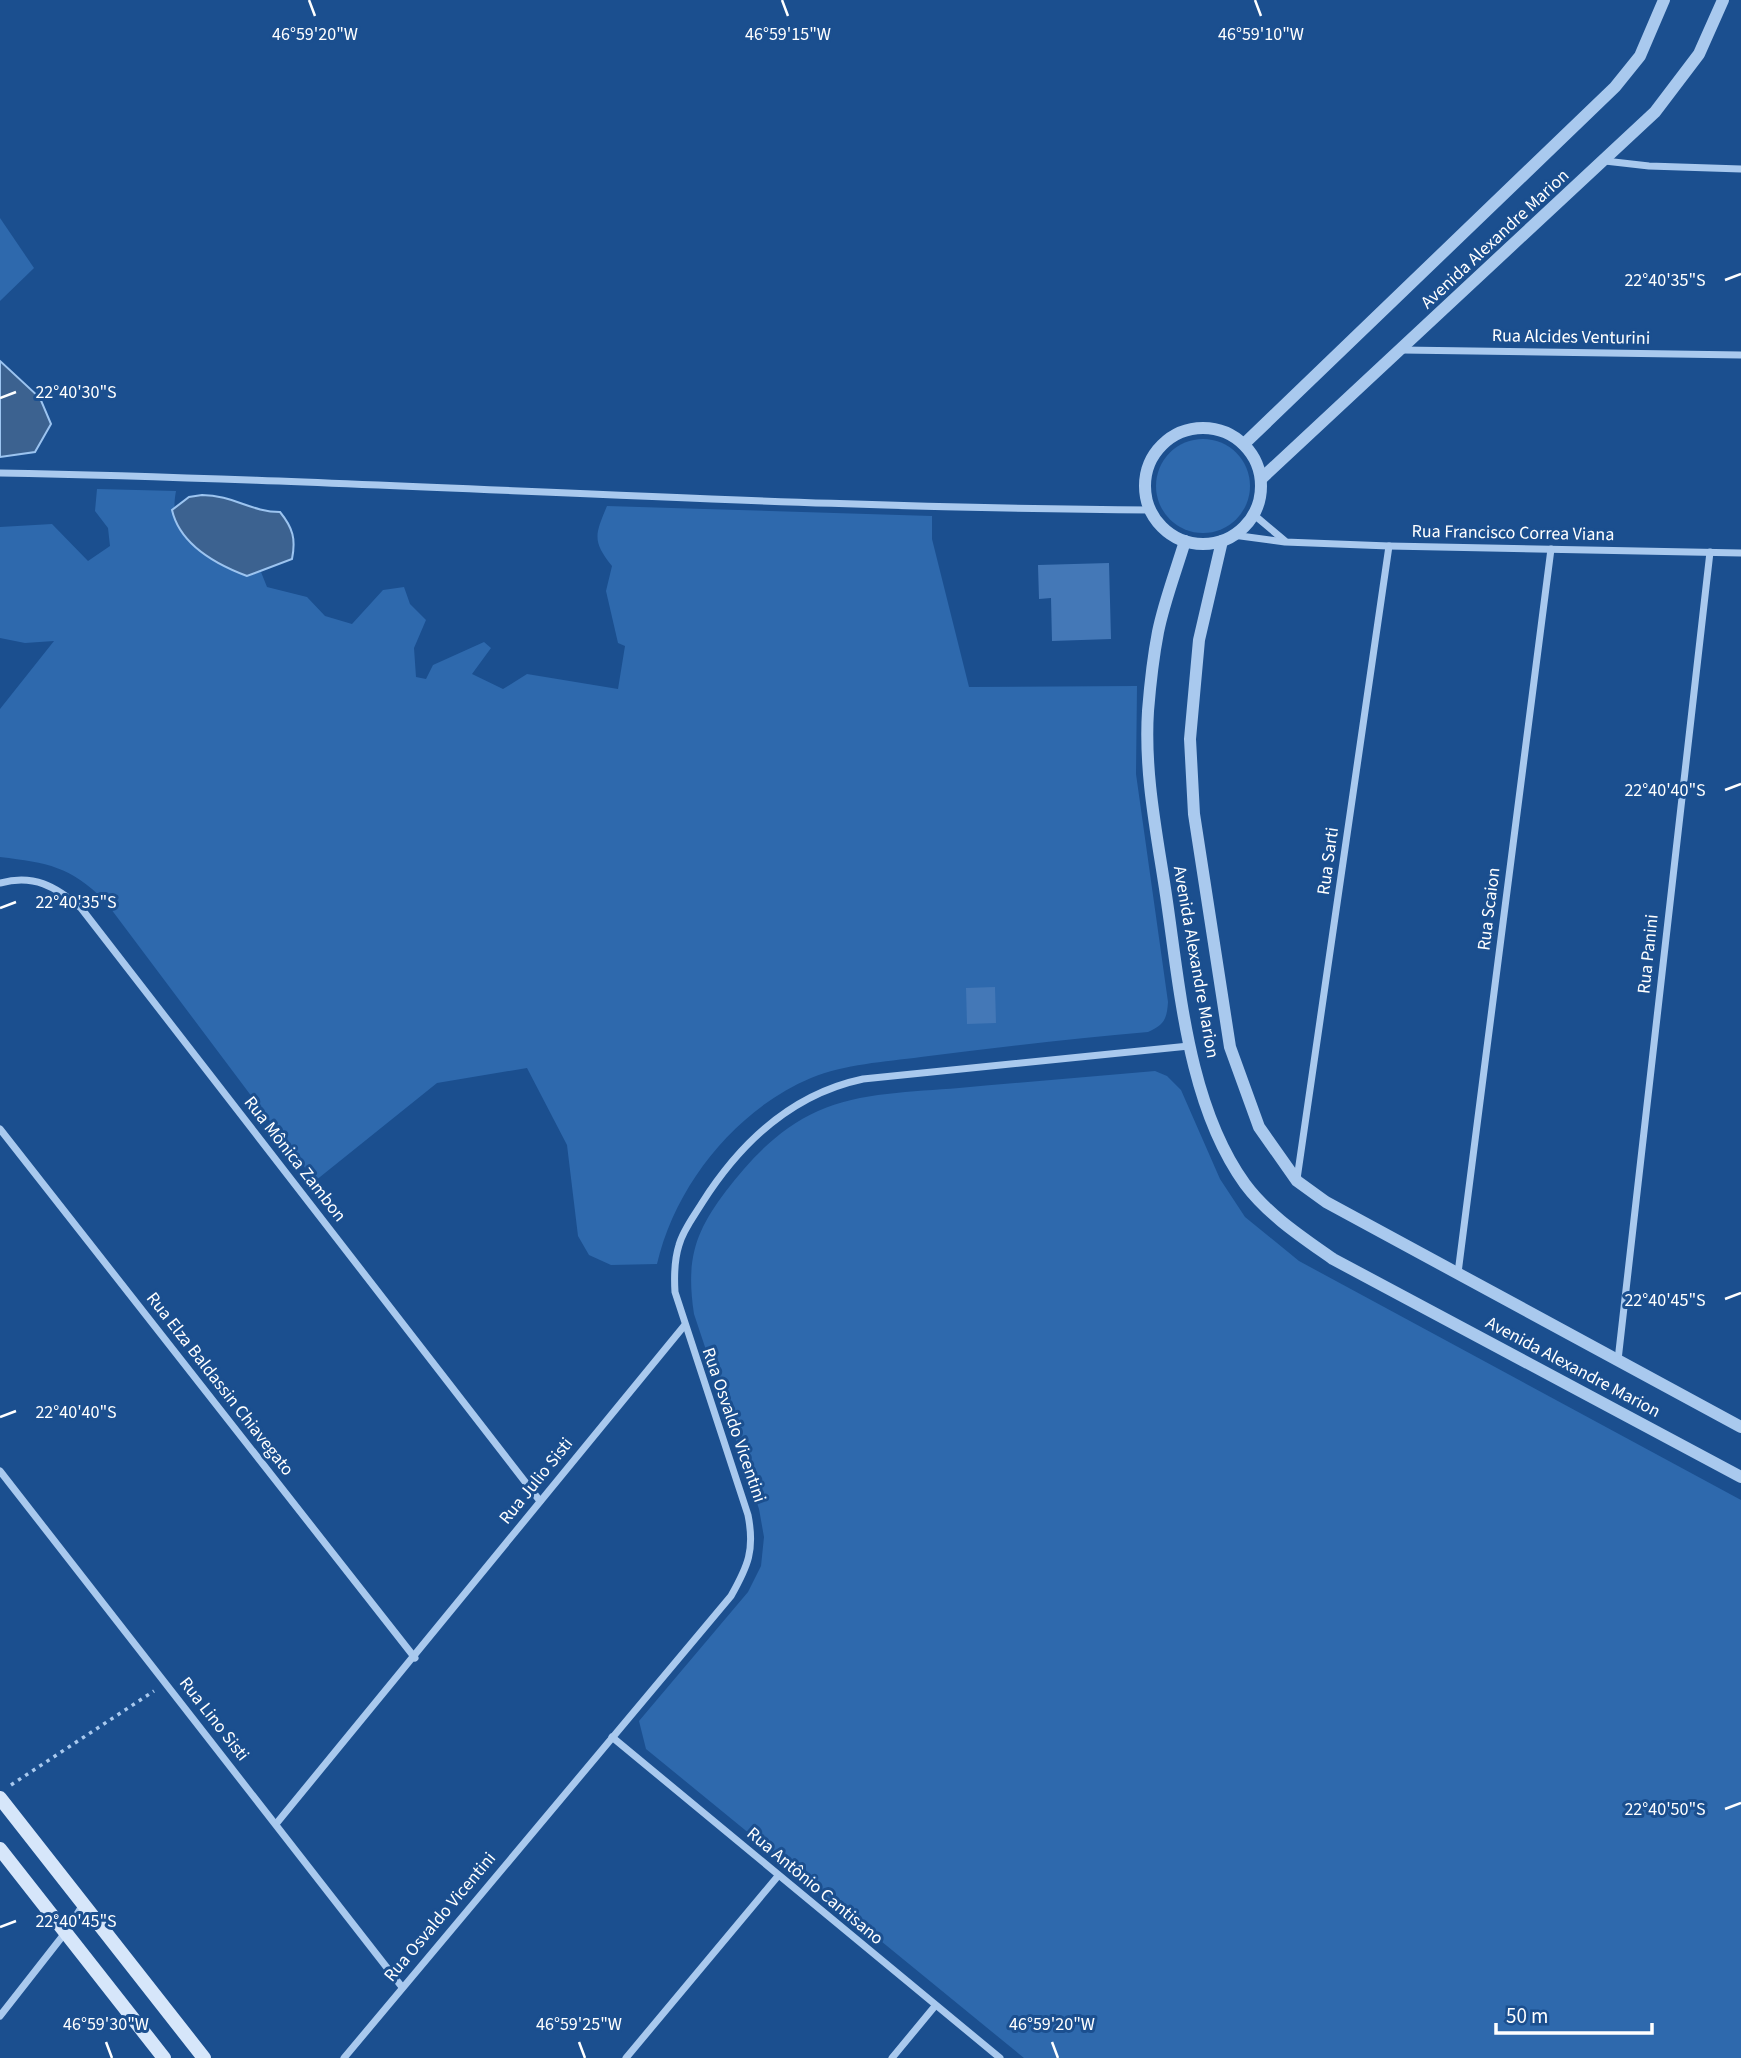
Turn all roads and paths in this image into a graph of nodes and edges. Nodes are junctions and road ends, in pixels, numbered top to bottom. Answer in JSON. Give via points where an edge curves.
{"nodes":[{"id":1,"x":1664,"y":0,"type":"edge"},
{"id":2,"x":1723,"y":0,"type":"edge"},
{"id":3,"x":1605,"y":161,"type":"junction"},
{"id":4,"x":1741,"y":169,"type":"edge"},
{"id":5,"x":1401,"y":350,"type":"junction"},
{"id":6,"x":1741,"y":355,"type":"edge"},
{"id":7,"x":1244,"y":444,"type":"junction"},
{"id":8,"x":0,"y":473,"type":"edge"},
{"id":9,"x":1261,"y":479,"type":"junction"},
{"id":10,"x":1150,"y":510,"type":"junction"},
{"id":11,"x":1253,"y":514,"type":"junction"},
{"id":12,"x":1228,"y":538,"type":"junction"},
{"id":13,"x":1185,"y":541,"type":"junction"},
{"id":14,"x":1285,"y":541,"type":"junction"},
{"id":15,"x":1389,"y":546,"type":"junction"},
{"id":16,"x":1551,"y":549,"type":"junction"},
{"id":17,"x":1710,"y":552,"type":"junction"},
{"id":18,"x":1741,"y":553,"type":"edge"},
{"id":19,"x":0,"y":883,"type":"edge"},
{"id":20,"x":1189,"y":1046,"type":"junction"},
{"id":21,"x":0,"y":1129,"type":"edge"},
{"id":22,"x":1297,"y":1181,"type":"junction"},
{"id":23,"x":1458,"y":1273,"type":"junction"},
{"id":24,"x":684,"y":1326,"type":"junction"},
{"id":25,"x":1618,"y":1360,"type":"junction"},
{"id":26,"x":1741,"y":1427,"type":"edge"},
{"id":27,"x":0,"y":1471,"type":"edge"},
{"id":28,"x":1741,"y":1477,"type":"edge"},
{"id":29,"x":540,"y":1501,"type":"junction"},
{"id":30,"x":415,"y":1658,"type":"junction"},
{"id":31,"x":166,"y":1684,"type":"junction"},
{"id":32,"x":612,"y":1737,"type":"junction"},
{"id":33,"x":0,"y":1792,"type":"edge"},
{"id":34,"x":0,"y":1798,"type":"edge"},
{"id":35,"x":276,"y":1824,"type":"junction"},
{"id":36,"x":0,"y":1849,"type":"edge"},
{"id":37,"x":778,"y":1876,"type":"junction"},
{"id":38,"x":82,"y":1906,"type":"junction"},
{"id":39,"x":65,"y":1933,"type":"junction"},
{"id":40,"x":402,"y":1987,"type":"junction"},
{"id":41,"x":935,"y":2006,"type":"junction"},
{"id":42,"x":0,"y":2016,"type":"edge"},
{"id":43,"x":164,"y":2058,"type":"edge"},
{"id":44,"x":204,"y":2058,"type":"edge"},
{"id":45,"x":344,"y":2058,"type":"edge"},
{"id":46,"x":626,"y":2058,"type":"edge"},
{"id":47,"x":892,"y":2058,"type":"edge"},
{"id":48,"x":1000,"y":2058,"type":"edge"}],
"edges":[{"from":1,"to":7,"type":"street","name":"Avenida Alexandre Marion","via":[[1640,56],[1615,87]]},
{"from":2,"to":3,"type":"street","name":"Avenida Alexandre Marion","via":[[1683,79]]},
{"from":3,"to":4,"type":"street"},
{"from":3,"to":5,"type":"street","name":"Avenida Alexandre Marion"},
{"from":5,"to":6,"type":"street","name":"Rua Alcides Venturini"},
{"from":5,"to":9,"type":"street","name":"Avenida Alexandre Marion"},
{"from":7,"to":9,"type":"street"},
{"from":7,"to":10,"type":"street","via":[[1208,428],[1169,438],[1146,471]]},
{"from":8,"to":10,"type":"street"},
{"from":9,"to":11,"type":"street"},
{"from":10,"to":13,"type":"street","via":[[1171,534]]},
{"from":11,"to":12,"type":"street"},
{"from":11,"to":14,"type":"street"},
{"from":12,"to":13,"type":"street","via":[[1204,544]]},
{"from":12,"to":14,"type":"street","name":"Rua Francisco Correa Viana"},
{"from":12,"to":22,"type":"street","name":"Avenida Alexandre Marion","via":[[1199,640],[1190,740],[1194,814],[1230,1047],[1259,1127]]},
{"from":13,"to":20,"type":"street","name":"Avenida Alexandre Marion","via":[[1158,632],[1148,752]]},
{"from":14,"to":15,"type":"street","name":"Rua Francisco Correa Viana"},
{"from":15,"to":16,"type":"street","name":"Rua Francisco Correa Viana"},
{"from":15,"to":22,"type":"street","name":"Rua Sarti"},
{"from":16,"to":17,"type":"street","name":"Rua Francisco Correa Viana"},
{"from":16,"to":23,"type":"street","name":"Rua Scaion"},
{"from":17,"to":18,"type":"street","name":"Rua Francisco Correa Viana"},
{"from":17,"to":25,"type":"street","name":"Rua Panini"},
{"from":19,"to":29,"type":"street","name":"Rua Mônica Zambon","via":[[45,882],[81,908]]},
{"from":20,"to":24,"type":"street","name":"Rua Osvaldo Vicentini","via":[[863,1079],[807,1098],[752,1139],[731,1162],[679,1242],[675,1292]]},
{"from":20,"to":28,"type":"street","name":"Avenida Alexandre Marion","via":[[1230,1160],[1246,1186],[1279,1220],[1333,1259]]},
{"from":21,"to":30,"type":"street","name":"Rua Elza Baldassin Chiavegato"},
{"from":22,"to":23,"type":"street","name":"Avenida Alexandre Marion","via":[[1326,1202]]},
{"from":23,"to":25,"type":"street","name":"Avenida Alexandre Marion"},
{"from":24,"to":29,"type":"street","name":"Rua Julio Sisti"},
{"from":24,"to":32,"type":"street","name":"Rua Osvaldo Vicentini","via":[[752,1538],[747,1566],[731,1596]]},
{"from":25,"to":26,"type":"street","name":"Avenida Alexandre Marion"},
{"from":27,"to":31,"type":"street","name":"Rua Lino Sisti"},
{"from":29,"to":30,"type":"street","name":"Rua Julio Sisti"},
{"from":30,"to":35,"type":"street","name":"Rua Julio Sisti"},
{"from":31,"to":33,"type":"path"},
{"from":31,"to":35,"type":"street","name":"Rua Lino Sisti"},
{"from":32,"to":37,"type":"street","name":"Rua Antônio Cantisano"},
{"from":32,"to":40,"type":"street","name":"Rua Osvaldo Vicentini"},
{"from":34,"to":38,"type":"main road"},
{"from":35,"to":40,"type":"street","name":"Rua Lino Sisti"},
{"from":36,"to":39,"type":"main road"},
{"from":37,"to":41,"type":"street","name":"Rua Antônio Cantisano"},
{"from":37,"to":46,"type":"street"},
{"from":38,"to":39,"type":"street"},
{"from":38,"to":44,"type":"main road"},
{"from":39,"to":42,"type":"street"},
{"from":39,"to":43,"type":"main road"},
{"from":40,"to":45,"type":"street","name":"Rua Osvaldo Vicentini"},
{"from":41,"to":47,"type":"street"},
{"from":41,"to":48,"type":"street","name":"Rua Antônio Cantisano"}]}
